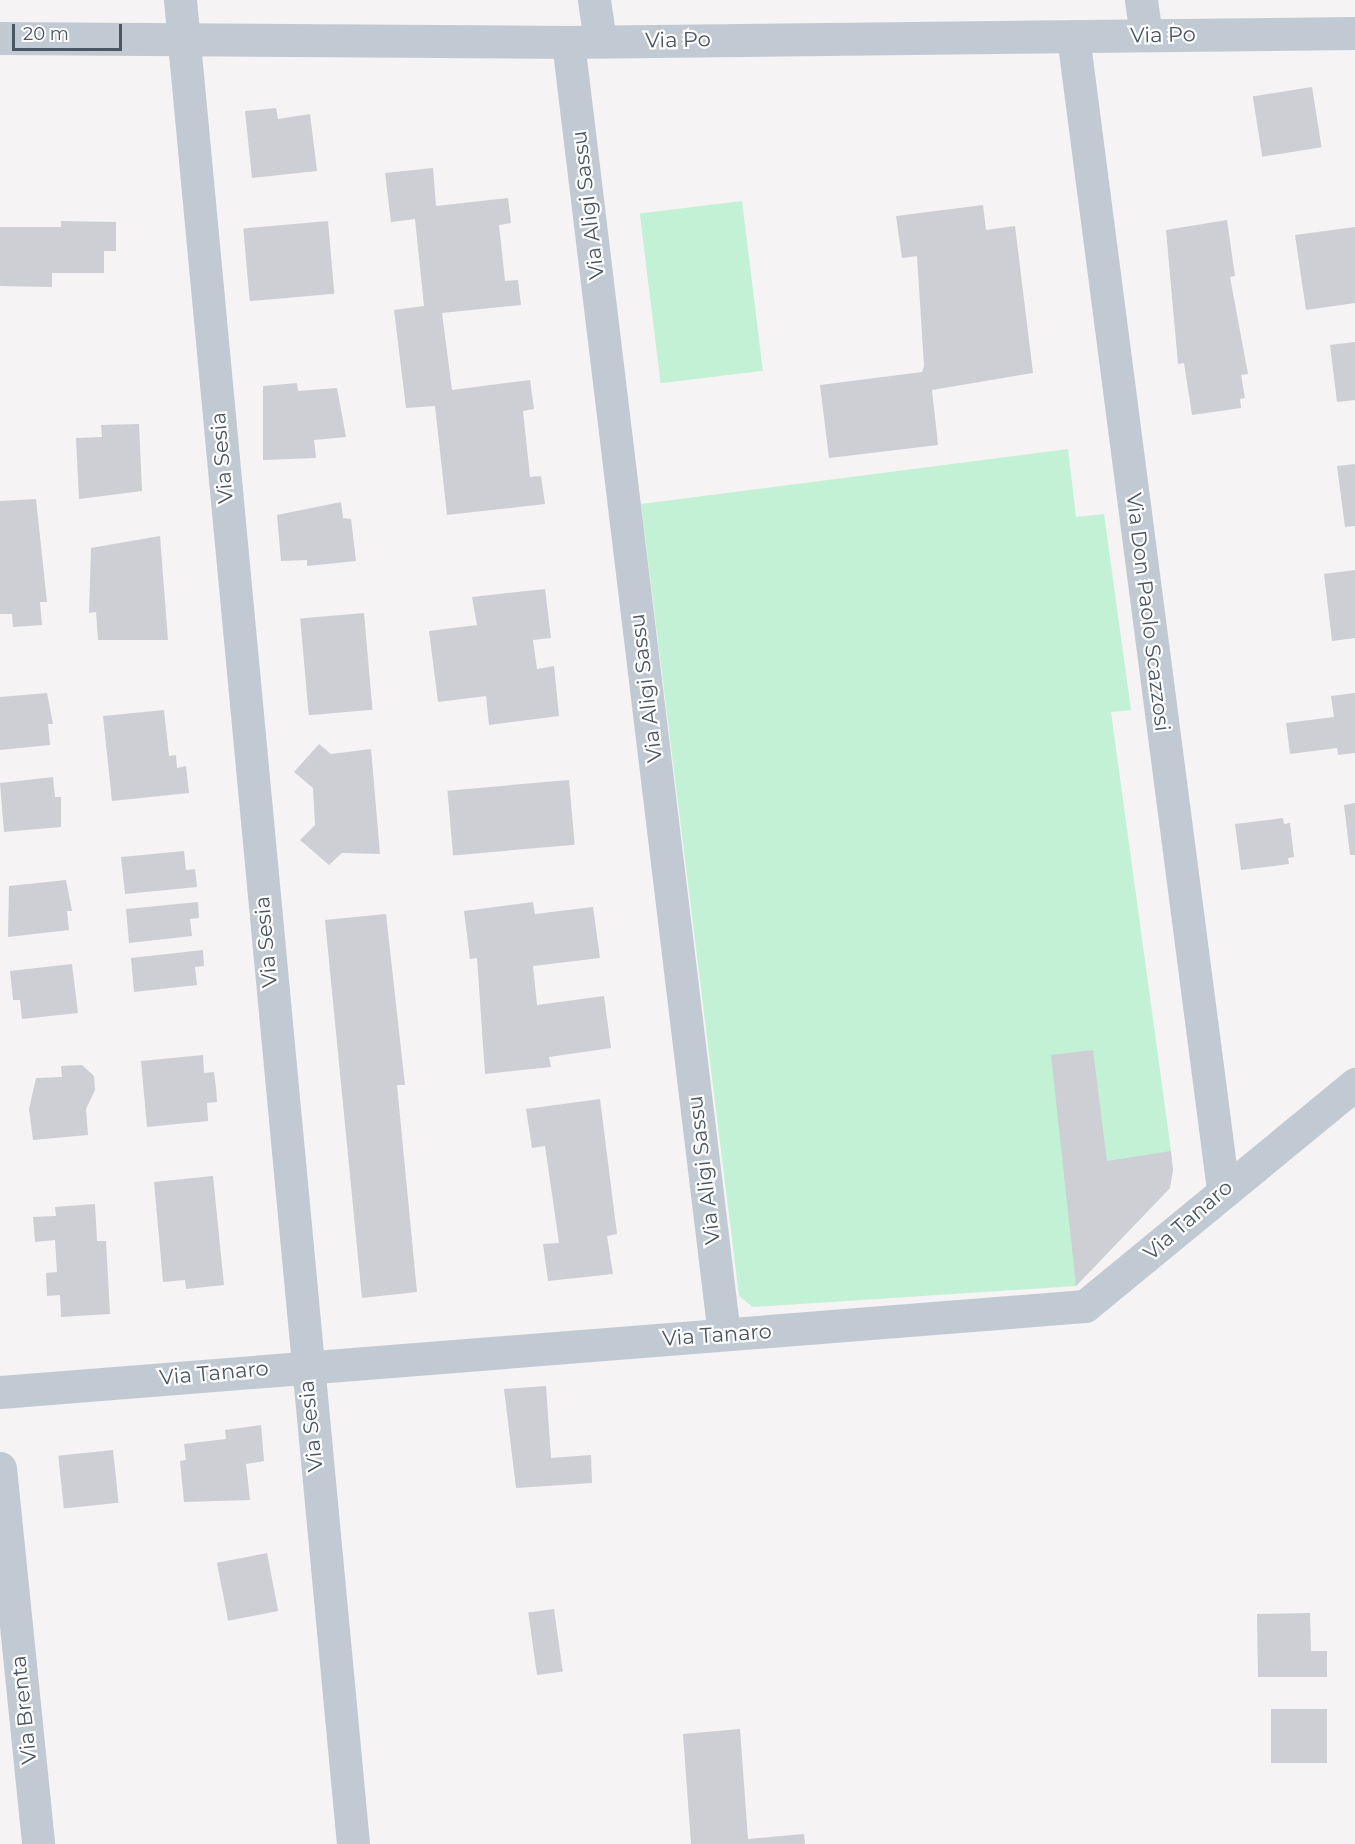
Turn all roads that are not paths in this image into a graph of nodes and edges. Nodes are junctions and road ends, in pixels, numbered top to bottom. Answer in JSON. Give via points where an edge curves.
{"nodes":[{"id":1,"x":180,"y":0,"type":"edge"},
{"id":2,"x":594,"y":0,"type":"edge"},
{"id":3,"x":1141,"y":0,"type":"edge"},
{"id":4,"x":1355,"y":33,"type":"edge"},
{"id":5,"x":1146,"y":35,"type":"junction"},
{"id":6,"x":1073,"y":36,"type":"junction"},
{"id":7,"x":0,"y":38,"type":"edge"},
{"id":8,"x":183,"y":39,"type":"junction"},
{"id":9,"x":600,"y":41,"type":"junction"},
{"id":10,"x":568,"y":42,"type":"junction"},
{"id":11,"x":1355,"y":1084,"type":"edge"},
{"id":12,"x":1223,"y":1189,"type":"junction"},
{"id":13,"x":724,"y":1334,"type":"junction"},
{"id":14,"x":305,"y":1366,"type":"junction"},
{"id":15,"x":0,"y":1392,"type":"edge"},
{"id":16,"x":0,"y":1468,"type":"edge"},
{"id":17,"x":38,"y":1844,"type":"edge"},
{"id":18,"x":353,"y":1844,"type":"edge"}],
"edges":[{"from":1,"to":8,"type":"street","name":"Via Sesia"},
{"from":2,"to":9,"type":"street"},
{"from":3,"to":5,"type":"street"},
{"from":4,"to":5,"type":"street","name":"Via Po"},
{"from":5,"to":6,"type":"street","name":"Via Po"},
{"from":6,"to":9,"type":"street","name":"Via Po"},
{"from":6,"to":12,"type":"street","name":"Via Don Paolo Scazzosi"},
{"from":7,"to":8,"type":"street","name":"Via Po"},
{"from":8,"to":10,"type":"street","name":"Via Po"},
{"from":8,"to":14,"type":"street","name":"Via Sesia"},
{"from":9,"to":10,"type":"street","name":"Via Po"},
{"from":10,"to":13,"type":"street","name":"Via Aligi Sassu"},
{"from":11,"to":12,"type":"street","name":"Via Tanaro"},
{"from":12,"to":13,"type":"street","name":"Via Tanaro","via":[[1085,1306]]},
{"from":13,"to":14,"type":"street","name":"Via Tanaro"},
{"from":14,"to":15,"type":"street","name":"Via Tanaro"},
{"from":14,"to":18,"type":"street","name":"Via Sesia"},
{"from":16,"to":17,"type":"street","name":"Via Brenta"}]}
